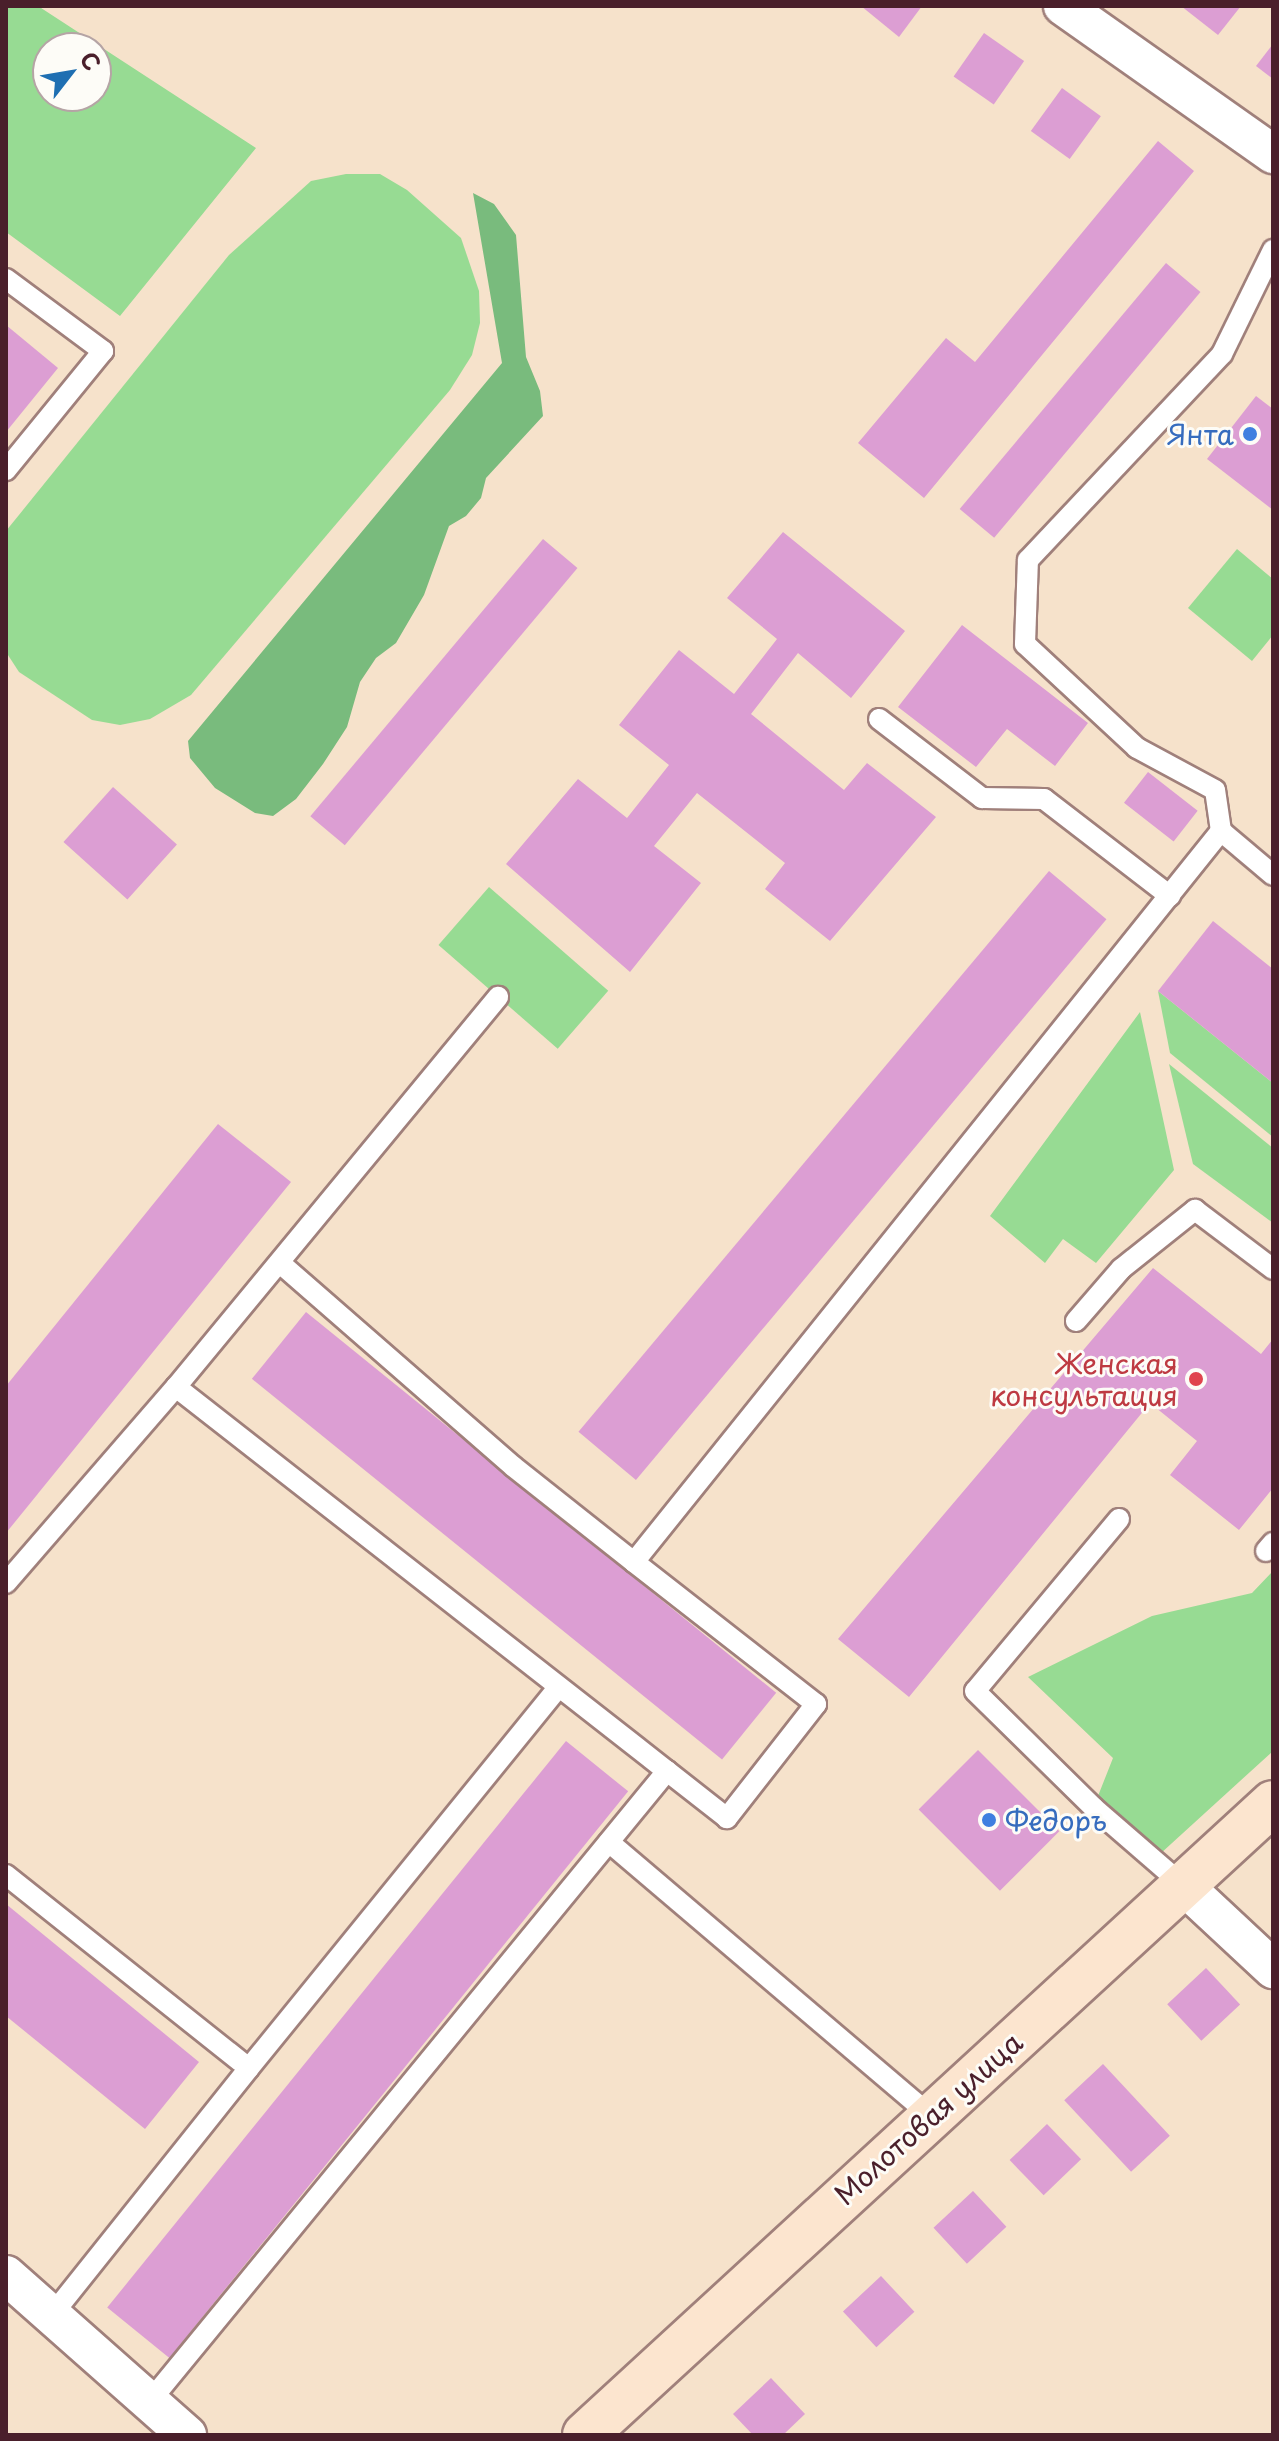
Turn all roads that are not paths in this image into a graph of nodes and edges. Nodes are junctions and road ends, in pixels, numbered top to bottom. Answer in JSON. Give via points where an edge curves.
{"nodes":[{"id":1,"x":1063,"y":6,"type":"edge"},
{"id":2,"x":1273,"y":154,"type":"edge"},
{"id":3,"x":1273,"y":250,"type":"edge"},
{"id":4,"x":6,"y":279,"type":"edge"},
{"id":5,"x":6,"y":470,"type":"edge"},
{"id":6,"x":879,"y":719,"type":"dead end"},
{"id":7,"x":1221,"y":831,"type":"junction"},
{"id":8,"x":1273,"y":875,"type":"edge"},
{"id":9,"x":1170,"y":896,"type":"junction"},
{"id":10,"x":498,"y":997,"type":"dead end"},
{"id":11,"x":280,"y":1263,"type":"junction"},
{"id":12,"x":1273,"y":1269,"type":"edge"},
{"id":13,"x":1076,"y":1321,"type":"dead end"},
{"id":14,"x":176,"y":1387,"type":"junction"},
{"id":15,"x":1119,"y":1519,"type":"dead end"},
{"id":16,"x":634,"y":1562,"type":"junction"},
{"id":17,"x":6,"y":1583,"type":"edge"},
{"id":18,"x":559,"y":1687,"type":"junction"},
{"id":19,"x":667,"y":1771,"type":"junction"},
{"id":20,"x":1273,"y":1803,"type":"edge"},
{"id":21,"x":609,"y":1842,"type":"junction"},
{"id":22,"x":6,"y":1875,"type":"edge"},
{"id":23,"x":1184,"y":1886,"type":"junction"},
{"id":24,"x":1273,"y":1969,"type":"edge"},
{"id":25,"x":249,"y":2068,"type":"junction"},
{"id":26,"x":929,"y":2114,"type":"junction"},
{"id":27,"x":6,"y":2275,"type":"edge"},
{"id":28,"x":52,"y":2315,"type":"junction"},
{"id":29,"x":150,"y":2401,"type":"junction"},
{"id":30,"x":187,"y":2435,"type":"edge"},
{"id":31,"x":585,"y":2435,"type":"edge"}],
"edges":[{"from":1,"to":2,"type":"street"},
{"from":3,"to":7,"type":"lane","via":[[1222,354],[1028,560],[1025,644],[1137,748],[1215,790]]},
{"from":4,"to":5,"type":"lane","via":[[103,351]]},
{"from":6,"to":9,"type":"lane","via":[[982,798],[1044,799]]},
{"from":7,"to":8,"type":"lane"},
{"from":7,"to":9,"type":"lane"},
{"from":9,"to":16,"type":"lane"},
{"from":10,"to":11,"type":"lane"},
{"from":11,"to":14,"type":"lane"},
{"from":11,"to":16,"type":"lane","via":[[514,1467]]},
{"from":12,"to":13,"type":"lane","via":[[1195,1210],[1121,1269]]},
{"from":14,"to":17,"type":"lane"},
{"from":14,"to":18,"type":"lane"},
{"from":15,"to":23,"type":"lane","via":[[975,1691],[1094,1808]]},
{"from":16,"to":19,"type":"lane","via":[[816,1704],[727,1818]]},
{"from":18,"to":19,"type":"lane"},
{"from":18,"to":25,"type":"lane"},
{"from":19,"to":21,"type":"lane"},
{"from":20,"to":23,"type":"street","name":"Молотовая улица"},
{"from":21,"to":26,"type":"lane"},
{"from":21,"to":29,"type":"lane"},
{"from":22,"to":25,"type":"lane"},
{"from":23,"to":24,"type":"street"},
{"from":23,"to":26,"type":"street","name":"Молотовая улица"},
{"from":25,"to":28,"type":"lane"},
{"from":26,"to":31,"type":"street","name":"Молотовая улица"},
{"from":27,"to":28,"type":"street"},
{"from":28,"to":29,"type":"street"},
{"from":29,"to":30,"type":"street"}]}
